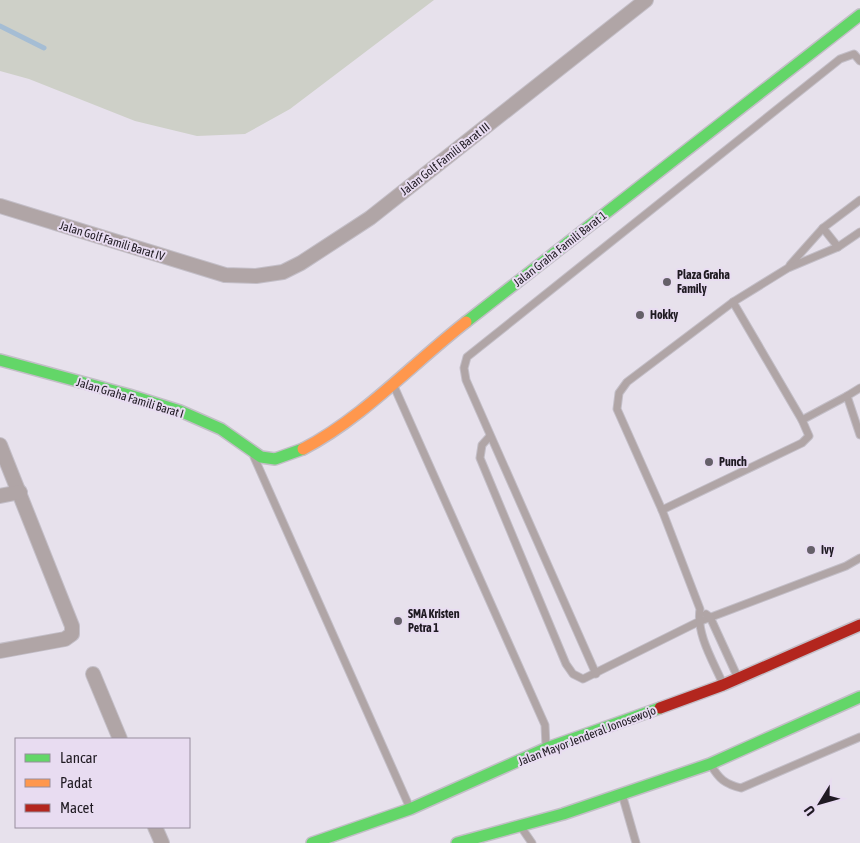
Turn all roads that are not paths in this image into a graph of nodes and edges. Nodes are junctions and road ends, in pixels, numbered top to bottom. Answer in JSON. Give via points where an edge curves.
{"nodes":[{"id":1,"x":646,"y":0,"type":"edge"},
{"id":2,"x":860,"y":15,"type":"edge"},
{"id":3,"x":857,"y":53,"type":"edge"},
{"id":4,"x":860,"y":61,"type":"edge"},
{"id":5,"x":860,"y":200,"type":"edge"},
{"id":6,"x":0,"y":206,"type":"edge"},
{"id":7,"x":823,"y":228,"type":"junction"},
{"id":8,"x":860,"y":232,"type":"edge"},
{"id":9,"x":838,"y":247,"type":"junction"},
{"id":10,"x":788,"y":268,"type":"junction"},
{"id":11,"x":225,"y":275,"type":"joint"},
{"id":12,"x":733,"y":302,"type":"junction"},
{"id":13,"x":0,"y":360,"type":"edge"},
{"id":14,"x":392,"y":382,"type":"junction"},
{"id":15,"x":860,"y":388,"type":"edge"},
{"id":16,"x":847,"y":396,"type":"junction"},
{"id":17,"x":802,"y":420,"type":"junction"},
{"id":18,"x":860,"y":435,"type":"edge"},
{"id":19,"x":490,"y":436,"type":"junction"},
{"id":20,"x":0,"y":445,"type":"edge"},
{"id":21,"x":252,"y":453,"type":"junction"},
{"id":22,"x":20,"y":492,"type":"junction"},
{"id":23,"x":0,"y":496,"type":"edge"},
{"id":24,"x":662,"y":510,"type":"junction"},
{"id":25,"x":860,"y":558,"type":"edge"},
{"id":26,"x":700,"y":610,"type":"junction"},
{"id":27,"x":710,"y":617,"type":"junction"},
{"id":28,"x":698,"y":622,"type":"junction"},
{"id":29,"x":860,"y":625,"type":"edge"},
{"id":30,"x":0,"y":651,"type":"edge"},
{"id":31,"x":93,"y":674,"type":"dead end"},
{"id":32,"x":596,"y":674,"type":"junction"},
{"id":33,"x":738,"y":679,"type":"junction"},
{"id":34,"x":723,"y":685,"type":"junction"},
{"id":35,"x":860,"y":697,"type":"edge"},
{"id":36,"x":860,"y":737,"type":"edge"},
{"id":37,"x":120,"y":738,"type":"edge"},
{"id":38,"x":547,"y":748,"type":"junction"},
{"id":39,"x":710,"y":764,"type":"junction"},
{"id":40,"x":621,"y":794,"type":"junction"},
{"id":41,"x":410,"y":809,"type":"junction"},
{"id":42,"x":520,"y":825,"type":"junction"},
{"id":43,"x":155,"y":828,"type":"edge"},
{"id":44,"x":337,"y":839,"type":"edge"},
{"id":45,"x":461,"y":842,"type":"edge"},
{"id":46,"x":162,"y":843,"type":"edge"},
{"id":47,"x":312,"y":843,"type":"edge"},
{"id":48,"x":532,"y":843,"type":"edge"},
{"id":49,"x":636,"y":843,"type":"edge"}],
"edges":[{"from":1,"to":11,"type":"street","name":"Jalan Golf Famili Barat III","via":[[370,218],[283,272],[256,276]]},
{"from":2,"to":14,"type":"street","name":"Jalan Graha Famili Barat 1"},
{"from":3,"to":4,"type":"lane"},
{"from":3,"to":19,"type":"lane","via":[[840,59],[468,357],[464,368],[466,380]]},
{"from":5,"to":7,"type":"lane"},
{"from":6,"to":11,"type":"street","name":"Jalan Golf Famili Barat IV"},
{"from":7,"to":9,"type":"lane"},
{"from":7,"to":10,"type":"lane"},
{"from":8,"to":9,"type":"lane"},
{"from":9,"to":10,"type":"lane"},
{"from":10,"to":12,"type":"lane"},
{"from":12,"to":17,"type":"lane"},
{"from":12,"to":24,"type":"lane","via":[[627,382],[618,393],[617,409]]},
{"from":13,"to":21,"type":"street","name":"Jalan Graha Famili Barat I","via":[[158,404],[202,420],[226,431]]},
{"from":14,"to":21,"type":"street","name":"Jalan Graha Famili Barat 1","via":[[340,426],[299,452],[277,459],[265,459]]},
{"from":14,"to":38,"type":"lane","via":[[545,725]]},
{"from":15,"to":16,"type":"lane"},
{"from":16,"to":17,"type":"lane"},
{"from":16,"to":18,"type":"lane"},
{"from":17,"to":24,"type":"lane","via":[[809,436],[802,443]]},
{"from":19,"to":32,"type":"lane"},
{"from":19,"to":32,"type":"lane","via":[[482,445],[480,458],[566,664],[573,674],[583,679]]},
{"from":20,"to":22,"type":"street"},
{"from":21,"to":41,"type":"lane"},
{"from":22,"to":23,"type":"street"},
{"from":22,"to":30,"type":"street","via":[[72,626],[72,634],[65,639]]},
{"from":24,"to":26,"type":"lane"},
{"from":25,"to":27,"type":"lane"},
{"from":26,"to":27,"type":"lane"},
{"from":26,"to":28,"type":"lane"},
{"from":27,"to":28,"type":"lane"},
{"from":27,"to":33,"type":"lane"},
{"from":28,"to":32,"type":"lane"},
{"from":28,"to":34,"type":"lane"},
{"from":29,"to":33,"type":"street","name":"Jalan Mayor Jenderal Jonosewojo"},
{"from":31,"to":37,"type":"street"},
{"from":33,"to":34,"type":"street","name":"Jalan Mayor Jenderal Jonosewojo"},
{"from":34,"to":38,"type":"street","name":"Jalan Mayor Jenderal Jonosewojo"},
{"from":35,"to":39,"type":"street"},
{"from":36,"to":39,"type":"lane","via":[[740,788],[720,780]]},
{"from":38,"to":41,"type":"street","name":"Jalan Mayor Jenderal Jonosewojo"},
{"from":39,"to":40,"type":"street"},
{"from":40,"to":42,"type":"street"},
{"from":40,"to":49,"type":"lane"},
{"from":41,"to":44,"type":"street","name":"Jalan Mayor Jenderal Jonosewojo"},
{"from":42,"to":45,"type":"street"},
{"from":42,"to":48,"type":"lane"},
{"from":43,"to":46,"type":"street"},
{"from":44,"to":47,"type":"street","name":"Jalan Mayor Jenderal Jonosewojo"}]}
